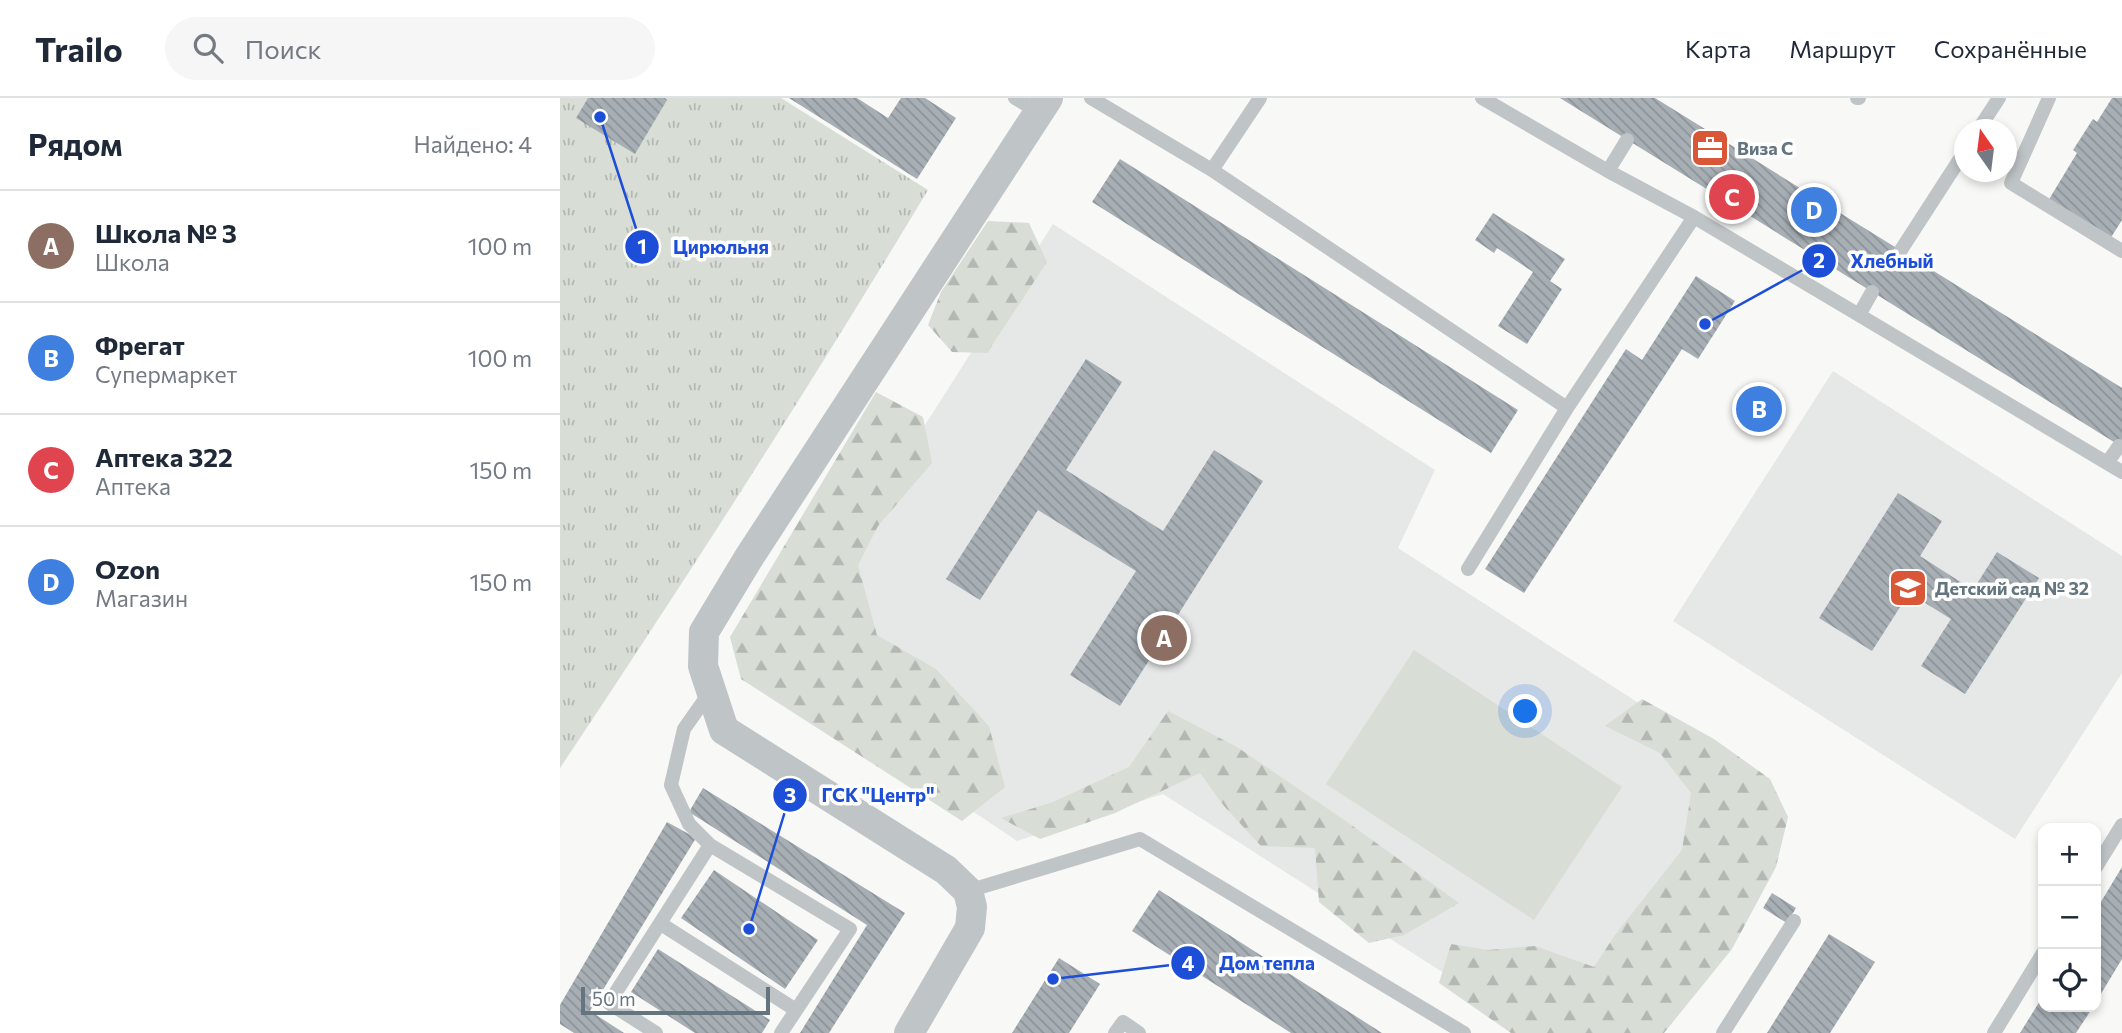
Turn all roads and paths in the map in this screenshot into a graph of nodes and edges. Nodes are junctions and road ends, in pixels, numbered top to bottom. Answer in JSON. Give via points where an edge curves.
{"nodes":[{"id":1,"x":1091,"y":98,"type":"edge"},
{"id":2,"x":1260,"y":98,"type":"edge"},
{"id":3,"x":1482,"y":98,"type":"edge"},
{"id":4,"x":1999,"y":98,"type":"edge"},
{"id":5,"x":2049,"y":98,"type":"edge"},
{"id":6,"x":1034,"y":103,"type":"edge"},
{"id":7,"x":1985,"y":119,"type":"edge"},
{"id":8,"x":1628,"y":140,"type":"dead end"},
{"id":9,"x":1954,"y":168,"type":"edge"},
{"id":10,"x":1212,"y":170,"type":"junction"},
{"id":11,"x":1608,"y":171,"type":"junction"},
{"id":12,"x":1694,"y":217,"type":"junction"},
{"id":13,"x":1900,"y":250,"type":"dead end"},
{"id":14,"x":2122,"y":251,"type":"edge"},
{"id":15,"x":1872,"y":292,"type":"dead end"},
{"id":16,"x":1859,"y":315,"type":"junction"},
{"id":17,"x":1567,"y":408,"type":"junction"},
{"id":18,"x":2119,"y":446,"type":"dead end"},
{"id":19,"x":2107,"y":463,"type":"junction"},
{"id":20,"x":2122,"y":472,"type":"edge"},
{"id":21,"x":1468,"y":569,"type":"dead end"},
{"id":22,"x":710,"y":692,"type":"junction"},
{"id":23,"x":2122,"y":825,"type":"edge"},
{"id":24,"x":710,"y":845,"type":"junction"},
{"id":25,"x":2101,"y":859,"type":"edge"},
{"id":26,"x":968,"y":891,"type":"junction"},
{"id":27,"x":1794,"y":921,"type":"dead end"},
{"id":28,"x":661,"y":924,"type":"junction"},
{"id":29,"x":2038,"y":961,"type":"edge"},
{"id":30,"x":796,"y":1010,"type":"junction"},
{"id":31,"x":656,"y":1033,"type":"edge"},
{"id":32,"x":781,"y":1033,"type":"edge"},
{"id":33,"x":909,"y":1033,"type":"edge"},
{"id":34,"x":1115,"y":1033,"type":"edge"},
{"id":35,"x":1139,"y":1033,"type":"edge"},
{"id":36,"x":1464,"y":1033,"type":"edge"},
{"id":37,"x":1723,"y":1033,"type":"edge"},
{"id":38,"x":1994,"y":1033,"type":"edge"}],
"edges":[{"from":1,"to":10,"type":"lane"},
{"from":2,"to":10,"type":"lane"},
{"from":3,"to":11,"type":"lane"},
{"from":4,"to":7,"type":"lane"},
{"from":5,"to":14,"type":"lane","via":[[2011,183]]},
{"from":6,"to":22,"type":"street","via":[[704,632],[703,666]]},
{"from":8,"to":11,"type":"lane"},
{"from":9,"to":13,"type":"lane"},
{"from":10,"to":17,"type":"lane"},
{"from":11,"to":12,"type":"lane"},
{"from":12,"to":16,"type":"lane"},
{"from":12,"to":17,"type":"lane"},
{"from":15,"to":16,"type":"lane"},
{"from":16,"to":19,"type":"lane"},
{"from":17,"to":21,"type":"lane"},
{"from":18,"to":19,"type":"lane"},
{"from":19,"to":20,"type":"lane"},
{"from":22,"to":24,"type":"lane","via":[[684,729],[671,785],[689,824]]},
{"from":22,"to":26,"type":"street","via":[[724,730],[946,870]]},
{"from":23,"to":25,"type":"lane"},
{"from":24,"to":28,"type":"lane"},
{"from":24,"to":30,"type":"lane","via":[[850,929]]},
{"from":26,"to":33,"type":"street","via":[[970,929]]},
{"from":26,"to":36,"type":"lane","via":[[1140,838]]},
{"from":27,"to":37,"type":"lane"},
{"from":28,"to":30,"type":"lane"},
{"from":28,"to":31,"type":"lane","via":[[609,1003]]},
{"from":29,"to":38,"type":"lane"},
{"from":30,"to":32,"type":"lane"},
{"from":34,"to":35,"type":"lane","via":[[1123,1022]]}]}
